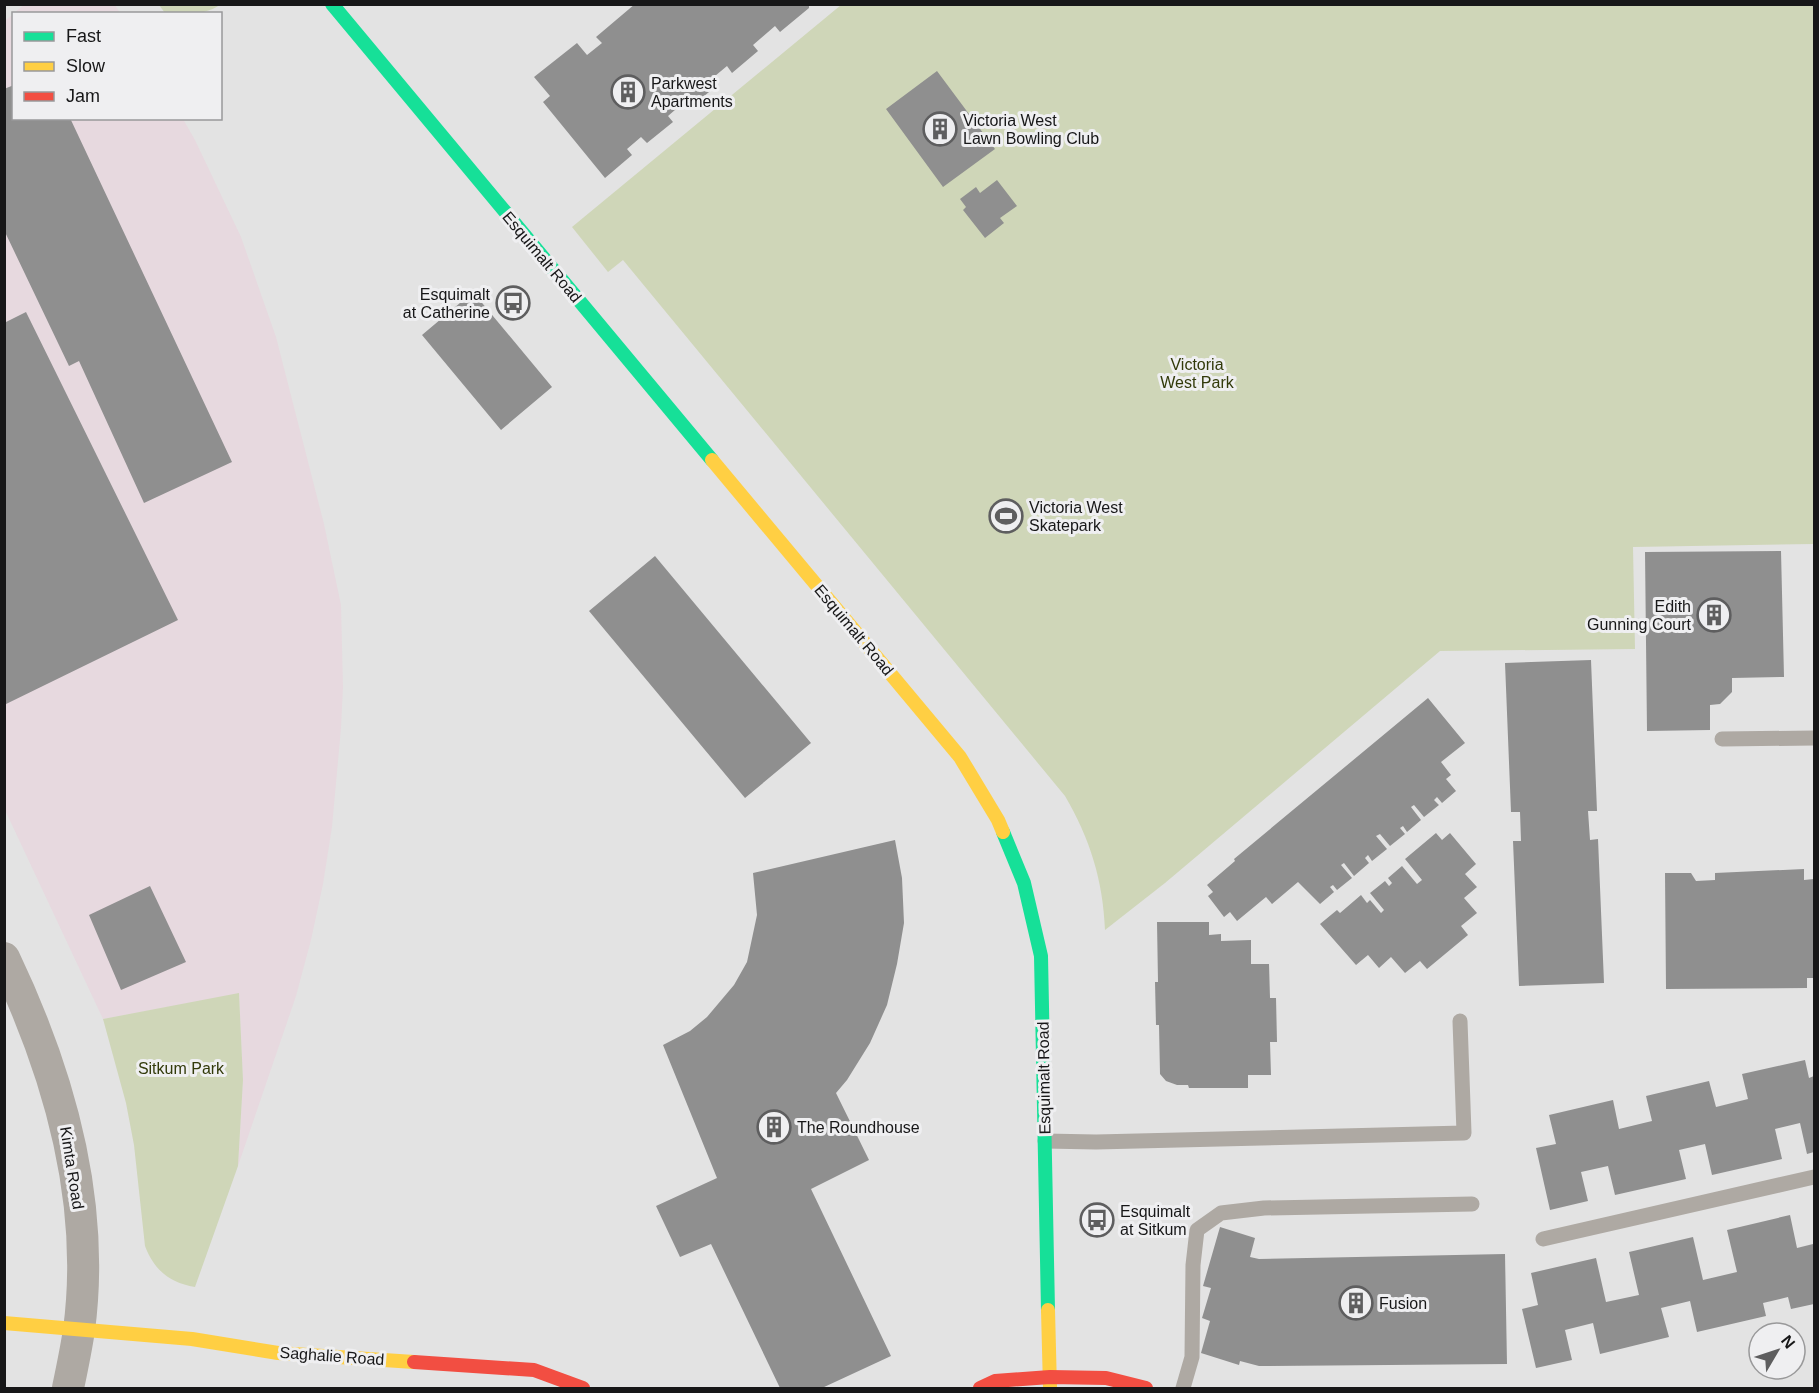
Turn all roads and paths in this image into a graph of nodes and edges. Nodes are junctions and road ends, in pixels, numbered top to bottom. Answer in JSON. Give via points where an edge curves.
{"nodes":[{"id":1,"x":332,"y":4,"type":"edge"},
{"id":2,"x":1815,"y":738,"type":"edge"},
{"id":3,"x":1722,"y":739,"type":"dead end"},
{"id":4,"x":4,"y":958,"type":"edge"},
{"id":5,"x":1461,"y":1021,"type":"dead end"},
{"id":6,"x":1045,"y":1141,"type":"junction"},
{"id":7,"x":1815,"y":1177,"type":"edge"},
{"id":8,"x":1472,"y":1204,"type":"dead end"},
{"id":9,"x":1543,"y":1239,"type":"dead end"},
{"id":10,"x":4,"y":1323,"type":"edge"},
{"id":11,"x":79,"y":1329,"type":"junction"},
{"id":12,"x":1050,"y":1383,"type":"edge"},
{"id":13,"x":68,"y":1389,"type":"edge"},
{"id":14,"x":583,"y":1389,"type":"edge"},
{"id":15,"x":980,"y":1389,"type":"edge"},
{"id":16,"x":1146,"y":1389,"type":"edge"},
{"id":17,"x":1184,"y":1389,"type":"edge"}],
"edges":[{"from":1,"to":6,"type":"main road","name":"Esquimalt Road","via":[[960,757],[998,820],[1024,884],[1041,956]]},
{"from":2,"to":3,"type":"lane"},
{"from":4,"to":11,"type":"street","name":"Kimta Road","via":[[41,1044],[63,1113],[78,1190],[82,1259]]},
{"from":5,"to":6,"type":"lane","via":[[1464,1133]]},
{"from":6,"to":12,"type":"main road","name":"Esquimalt Road"},
{"from":7,"to":9,"type":"lane"},
{"from":8,"to":17,"type":"lane","via":[[1264,1208],[1221,1213],[1197,1230],[1192,1357]]},
{"from":10,"to":11,"type":"main road","name":"Saghalie Road"},
{"from":11,"to":13,"type":"street","name":"Kimta Road"},
{"from":11,"to":14,"type":"main road","name":"Saghalie Road","via":[[192,1339],[278,1353],[534,1370]]},
{"from":12,"to":15,"type":"main road","via":[[995,1381]]},
{"from":12,"to":16,"type":"main road","via":[[1106,1378]]}]}
